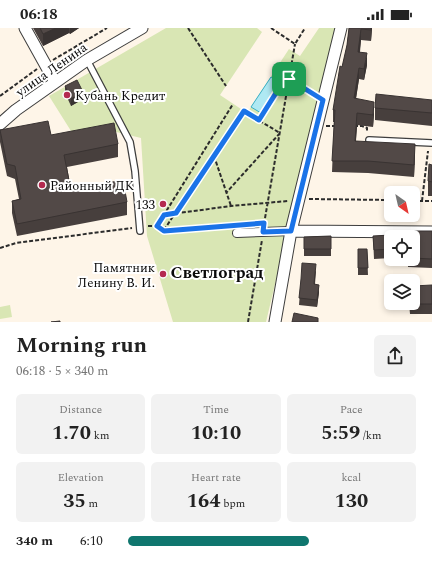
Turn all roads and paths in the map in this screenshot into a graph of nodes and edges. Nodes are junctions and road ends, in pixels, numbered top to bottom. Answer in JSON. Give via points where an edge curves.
{"nodes":[{"id":1,"x":25,"y":28,"type":"edge"},
{"id":2,"x":142,"y":28,"type":"edge"},
{"id":3,"x":188,"y":28,"type":"edge"},
{"id":4,"x":271,"y":28,"type":"edge"},
{"id":5,"x":305,"y":28,"type":"edge"},
{"id":6,"x":341,"y":28,"type":"edge"},
{"id":7,"x":294,"y":44,"type":"junction"},
{"id":8,"x":87,"y":60,"type":"junction"},
{"id":9,"x":275,"y":70,"type":"dead end"},
{"id":10,"x":286,"y":77,"type":"junction"},
{"id":11,"x":289,"y":79,"type":"junction"},
{"id":12,"x":55,"y":82,"type":"junction"},
{"id":13,"x":226,"y":86,"type":"dead end"},
{"id":14,"x":323,"y":100,"type":"junction"},
{"id":15,"x":233,"y":104,"type":"dead end"},
{"id":16,"x":259,"y":120,"type":"junction"},
{"id":17,"x":0,"y":124,"type":"edge"},
{"id":18,"x":322,"y":126,"type":"dead end"},
{"id":19,"x":336,"y":126,"type":"edge"},
{"id":20,"x":350,"y":126,"type":"edge"},
{"id":21,"x":280,"y":133,"type":"junction"},
{"id":22,"x":369,"y":140,"type":"joint"},
{"id":23,"x":430,"y":143,"type":"edge"},
{"id":24,"x":214,"y":156,"type":"junction"},
{"id":25,"x":226,"y":193,"type":"junction"},
{"id":26,"x":298,"y":200,"type":"junction"},
{"id":27,"x":384,"y":200,"type":"edge"},
{"id":28,"x":422,"y":201,"type":"joint"},
{"id":29,"x":432,"y":201,"type":"edge"},
{"id":30,"x":268,"y":203,"type":"junction"},
{"id":31,"x":231,"y":206,"type":"junction"},
{"id":32,"x":176,"y":213,"type":"junction"},
{"id":33,"x":164,"y":215,"type":"junction"},
{"id":34,"x":157,"y":226,"type":"junction"},
{"id":35,"x":139,"y":229,"type":"junction"},
{"id":36,"x":236,"y":229,"type":"joint"},
{"id":37,"x":164,"y":231,"type":"junction"},
{"id":38,"x":291,"y":231,"type":"junction"},
{"id":39,"x":263,"y":232,"type":"junction"},
{"id":40,"x":432,"y":232,"type":"edge"},
{"id":41,"x":0,"y":248,"type":"edge"},
{"id":42,"x":248,"y":322,"type":"edge"},
{"id":43,"x":275,"y":322,"type":"edge"}],
"edges":[{"from":1,"to":12,"type":"street"},
{"from":2,"to":8,"type":"street","name":"улица Ленина"},
{"from":3,"to":13,"type":"path"},
{"from":4,"to":7,"type":"path"},
{"from":5,"to":7,"type":"path"},
{"from":6,"to":14,"type":"street"},
{"from":7,"to":11,"type":"path"},
{"from":8,"to":12,"type":"street","name":"улица Ленина"},
{"from":8,"to":35,"type":"lane","via":[[130,142]]},
{"from":9,"to":10,"type":"path"},
{"from":10,"to":11,"type":"path"},
{"from":10,"to":16,"type":"path"},
{"from":11,"to":14,"type":"path"},
{"from":11,"to":21,"type":"path"},
{"from":12,"to":17,"type":"street","name":"улица Ленина"},
{"from":14,"to":26,"type":"street"},
{"from":15,"to":33,"type":"path"},
{"from":16,"to":21,"type":"path"},
{"from":16,"to":24,"type":"path","via":[[244,111]]},
{"from":18,"to":19,"type":"path"},
{"from":20,"to":22,"type":"path","via":[[367,128]]},
{"from":21,"to":25,"type":"path"},
{"from":21,"to":30,"type":"path"},
{"from":22,"to":23,"type":"lane"},
{"from":23,"to":28,"type":"path"},
{"from":24,"to":25,"type":"path"},
{"from":24,"to":32,"type":"path"},
{"from":25,"to":31,"type":"path"},
{"from":26,"to":27,"type":"path"},
{"from":26,"to":30,"type":"path"},
{"from":26,"to":38,"type":"street"},
{"from":28,"to":29,"type":"path"},
{"from":30,"to":31,"type":"path"},
{"from":30,"to":39,"type":"path"},
{"from":31,"to":32,"type":"path"},
{"from":32,"to":33,"type":"path"},
{"from":32,"to":37,"type":"path"},
{"from":33,"to":34,"type":"path"},
{"from":34,"to":35,"type":"path"},
{"from":34,"to":37,"type":"path"},
{"from":35,"to":41,"type":"path","via":[[16,243]]},
{"from":36,"to":37,"type":"path"},
{"from":36,"to":39,"type":"street"},
{"from":38,"to":39,"type":"street"},
{"from":38,"to":40,"type":"street"},
{"from":38,"to":43,"type":"street"},
{"from":39,"to":42,"type":"path"}]}
